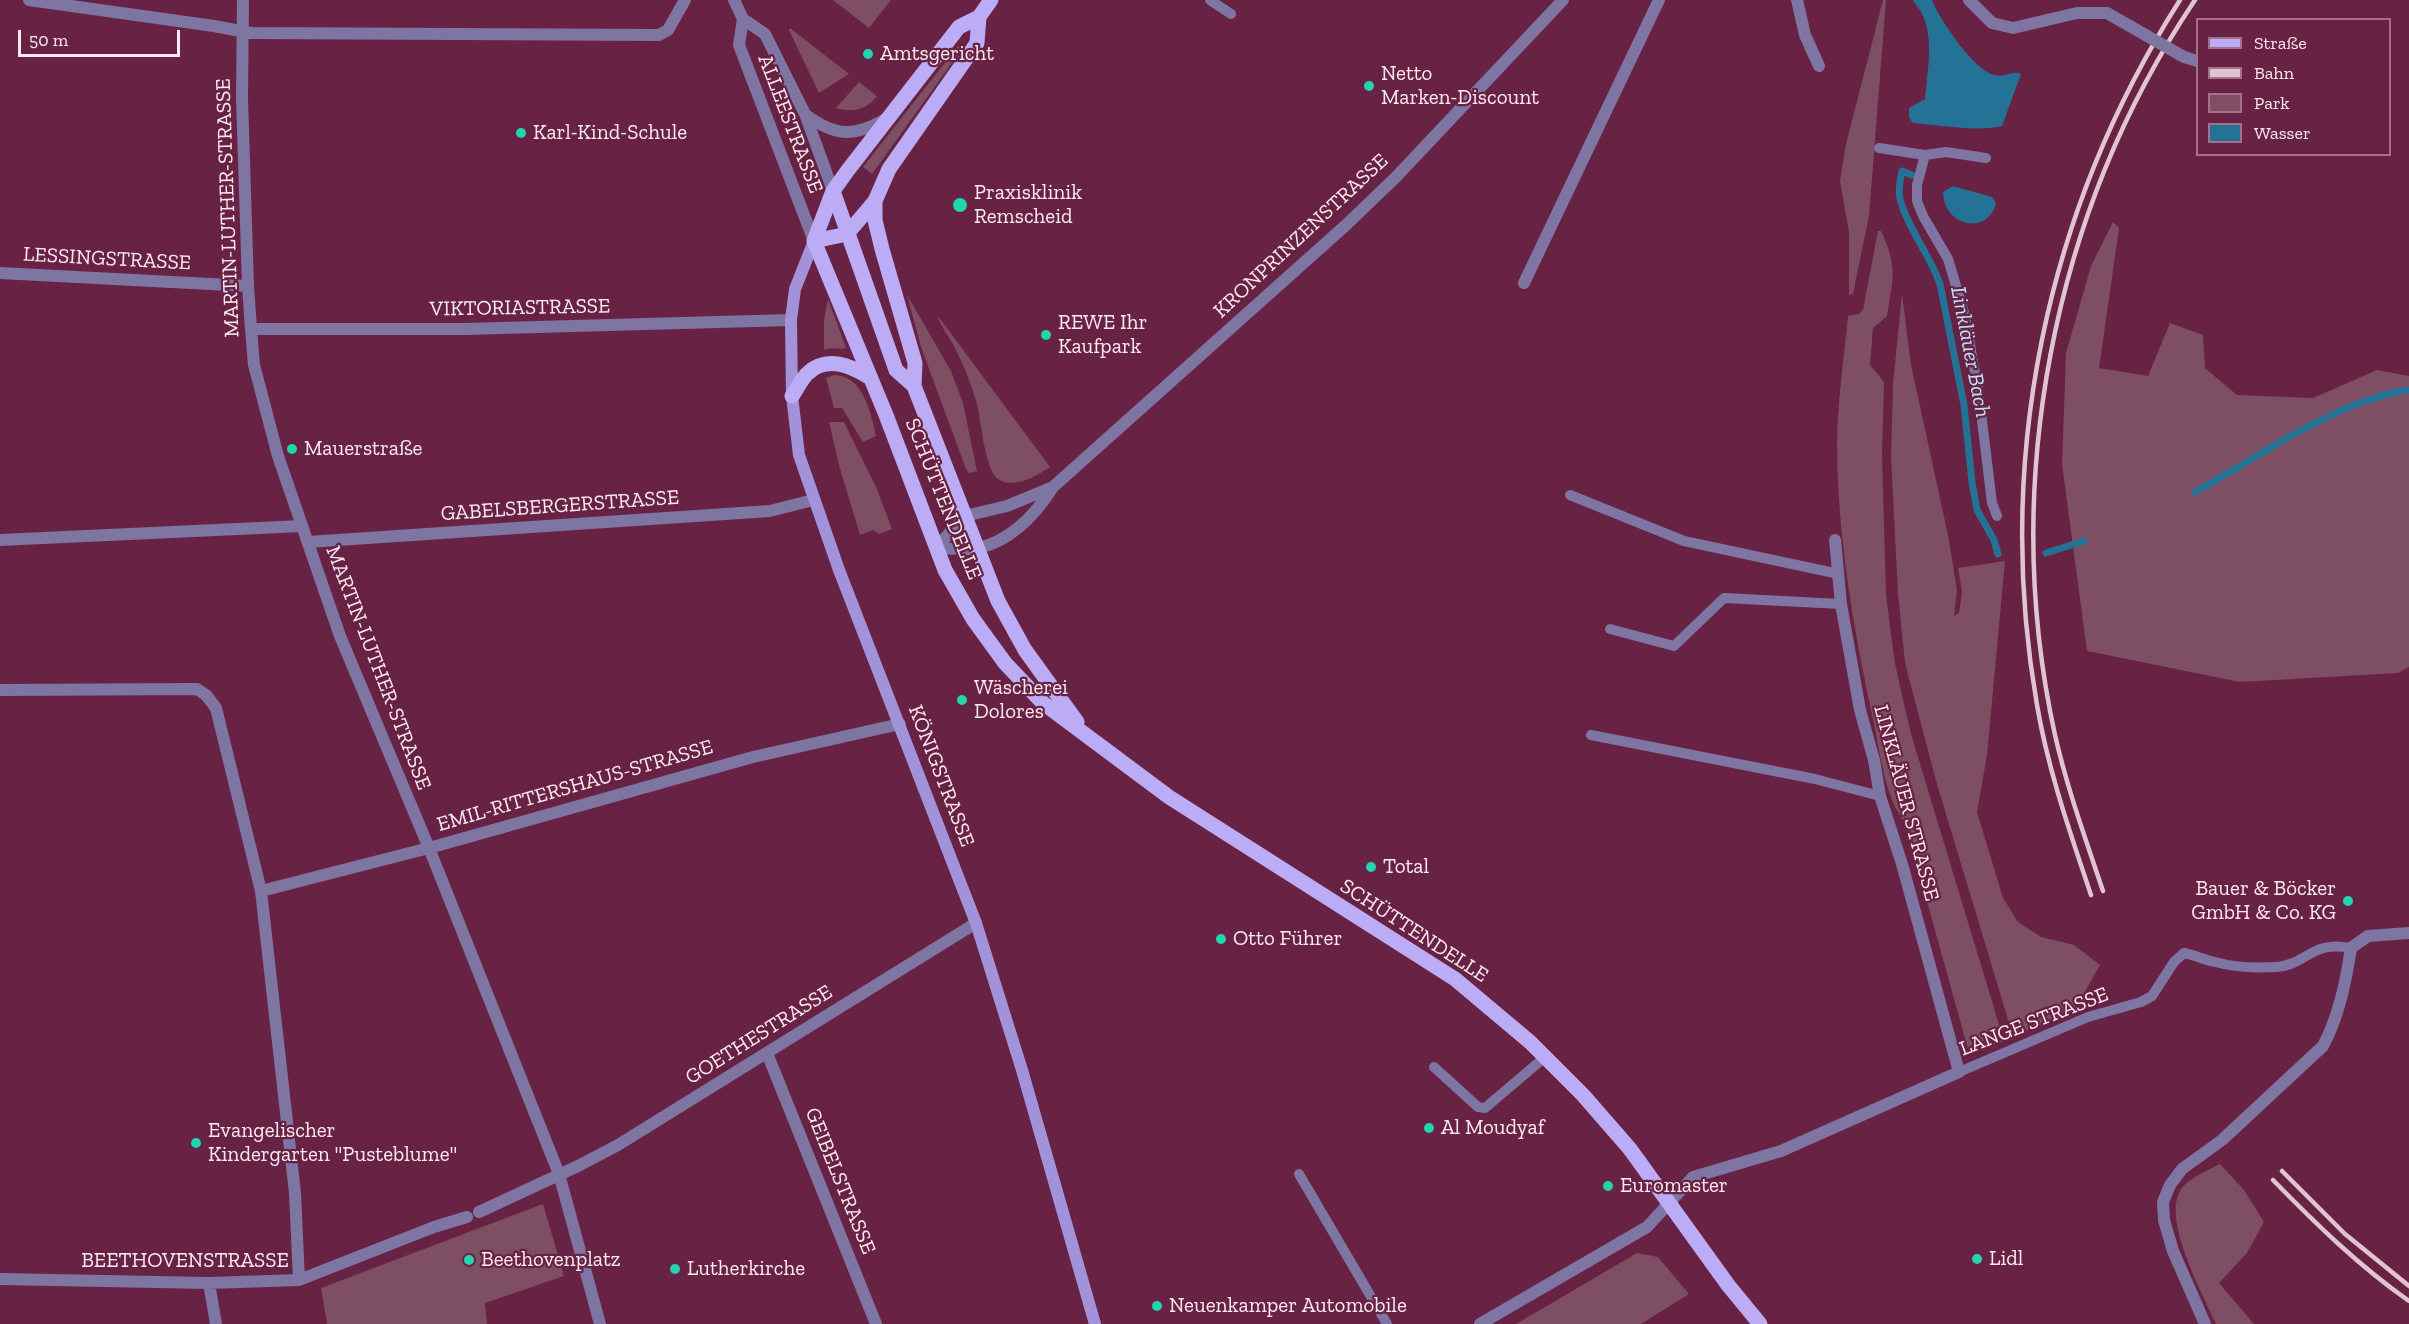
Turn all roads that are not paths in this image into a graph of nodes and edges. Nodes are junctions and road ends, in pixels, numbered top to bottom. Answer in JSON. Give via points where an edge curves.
{"nodes":[{"id":1,"x":29,"y":0,"type":"edge"},
{"id":2,"x":243,"y":0,"type":"edge"},
{"id":3,"x":685,"y":0,"type":"edge"},
{"id":4,"x":734,"y":0,"type":"edge"},
{"id":5,"x":991,"y":0,"type":"edge"},
{"id":6,"x":1210,"y":0,"type":"edge"},
{"id":7,"x":1563,"y":0,"type":"edge"},
{"id":8,"x":1659,"y":0,"type":"edge"},
{"id":9,"x":1797,"y":0,"type":"edge"},
{"id":10,"x":1969,"y":0,"type":"edge"},
{"id":11,"x":1231,"y":14,"type":"dead end"},
{"id":12,"x":979,"y":17,"type":"junction"},
{"id":13,"x":743,"y":19,"type":"junction"},
{"id":14,"x":242,"y":32,"type":"junction"},
{"id":15,"x":2196,"y":61,"type":"edge"},
{"id":16,"x":1819,"y":66,"type":"dead end"},
{"id":17,"x":805,"y":114,"type":"junction"},
{"id":18,"x":892,"y":115,"type":"junction"},
{"id":19,"x":1879,"y":148,"type":"dead end"},
{"id":20,"x":1925,"y":155,"type":"junction"},
{"id":21,"x":1986,"y":158,"type":"dead end"},
{"id":22,"x":833,"y":191,"type":"junction"},
{"id":23,"x":875,"y":201,"type":"junction"},
{"id":24,"x":846,"y":234,"type":"junction"},
{"id":25,"x":814,"y":241,"type":"junction"},
{"id":26,"x":0,"y":273,"type":"edge"},
{"id":27,"x":1524,"y":283,"type":"dead end"},
{"id":28,"x":248,"y":286,"type":"junction"},
{"id":29,"x":790,"y":320,"type":"junction"},
{"id":30,"x":251,"y":329,"type":"junction"},
{"id":31,"x":869,"y":377,"type":"junction"},
{"id":32,"x":914,"y":387,"type":"junction"},
{"id":33,"x":792,"y":396,"type":"junction"},
{"id":34,"x":1053,"y":487,"type":"junction"},
{"id":35,"x":1570,"y":495,"type":"dead end"},
{"id":36,"x":813,"y":500,"type":"junction"},
{"id":37,"x":965,"y":516,"type":"junction"},
{"id":38,"x":1997,"y":516,"type":"dead end"},
{"id":39,"x":302,"y":526,"type":"junction"},
{"id":40,"x":0,"y":540,"type":"edge"},
{"id":41,"x":1835,"y":540,"type":"dead end"},
{"id":42,"x":308,"y":543,"type":"junction"},
{"id":43,"x":936,"y":548,"type":"junction"},
{"id":44,"x":978,"y":549,"type":"junction"},
{"id":45,"x":1839,"y":574,"type":"junction"},
{"id":46,"x":1841,"y":604,"type":"junction"},
{"id":47,"x":1610,"y":629,"type":"dead end"},
{"id":48,"x":0,"y":690,"type":"edge"},
{"id":49,"x":900,"y":724,"type":"junction"},
{"id":50,"x":1591,"y":735,"type":"dead end"},
{"id":51,"x":1088,"y":736,"type":"junction"},
{"id":52,"x":1880,"y":796,"type":"junction"},
{"id":53,"x":429,"y":848,"type":"junction"},
{"id":54,"x":261,"y":891,"type":"junction"},
{"id":55,"x":976,"y":923,"type":"junction"},
{"id":56,"x":2409,"y":933,"type":"edge"},
{"id":57,"x":2351,"y":948,"type":"junction"},
{"id":58,"x":767,"y":1053,"type":"junction"},
{"id":59,"x":1545,"y":1058,"type":"junction"},
{"id":60,"x":1434,"y":1067,"type":"dead end"},
{"id":61,"x":1959,"y":1072,"type":"junction"},
{"id":62,"x":559,"y":1174,"type":"junction"},
{"id":63,"x":1299,"y":1174,"type":"dead end"},
{"id":64,"x":1669,"y":1203,"type":"junction"},
{"id":65,"x":0,"y":1279,"type":"edge"},
{"id":66,"x":299,"y":1280,"type":"junction"},
{"id":67,"x":209,"y":1283,"type":"junction"},
{"id":68,"x":216,"y":1324,"type":"edge"},
{"id":69,"x":600,"y":1324,"type":"edge"},
{"id":70,"x":876,"y":1324,"type":"edge"},
{"id":71,"x":1095,"y":1324,"type":"edge"},
{"id":72,"x":1387,"y":1324,"type":"edge"},
{"id":73,"x":1480,"y":1324,"type":"edge"},
{"id":74,"x":1760,"y":1324,"type":"edge"},
{"id":75,"x":2205,"y":1324,"type":"edge"}],
"edges":[{"from":1,"to":14,"type":"street"},
{"from":2,"to":14,"type":"street","name":"MARTIN-LUTHER-STRASSE"},
{"from":3,"to":14,"type":"street","via":[[668,30],[659,34]]},
{"from":4,"to":13,"type":"street","name":"ALLEESTRASSE"},
{"from":5,"to":12,"type":"main road"},
{"from":6,"to":11,"type":"lane"},
{"from":7,"to":34,"type":"street","name":"KRONPRINZENSTRASSE","via":[[1346,225]]},
{"from":8,"to":27,"type":"street"},
{"from":9,"to":16,"type":"street","via":[[1805,35]]},
{"from":10,"to":15,"type":"street","bridge":true,"via":[[1992,23],[2013,28],[2077,13],[2107,13]]},
{"from":12,"to":18,"type":"main road","via":[[959,27]]},
{"from":12,"to":23,"type":"main road","via":[[977,43],[888,169]]},
{"from":13,"to":17,"type":"street","name":"ALLEESTRASSE","via":[[765,33]]},
{"from":13,"to":25,"type":"street","name":"ALLEESTRASSE","via":[[739,45]]},
{"from":14,"to":28,"type":"street","name":"MARTIN-LUTHER-STRASSE"},
{"from":17,"to":18,"type":"street","name":"ALLEESTRASSE","via":[[837,132],[866,130]]},
{"from":17,"to":22,"type":"street","name":"ALLEESTRASSE"},
{"from":18,"to":22,"type":"main road"},
{"from":19,"to":20,"type":"lane"},
{"from":20,"to":21,"type":"lane","via":[[1946,152]]},
{"from":20,"to":38,"type":"lane","via":[[1917,201],[1948,259],[1965,316]]},
{"from":22,"to":24,"type":"main road","name":"SCHÜTTENDELLE"},
{"from":22,"to":25,"type":"main road"},
{"from":23,"to":24,"type":"main road"},
{"from":23,"to":32,"type":"main road","name":"SCHÜTTENDELLE","via":[[879,239],[915,363]]},
{"from":24,"to":25,"type":"main road"},
{"from":24,"to":32,"type":"main road","name":"SCHÜTTENDELLE","via":[[896,370]]},
{"from":25,"to":29,"type":"main road","name":"KÖNIGSTRASSE","via":[[795,289]]},
{"from":25,"to":31,"type":"main road","name":"SCHÜTTENDELLE"},
{"from":26,"to":28,"type":"street","name":"LESSINGSTRASSE"},
{"from":28,"to":30,"type":"street","name":"MARTIN-LUTHER-STRASSE"},
{"from":29,"to":30,"type":"street","name":"VIKTORIASTRASSE","via":[[465,329]]},
{"from":29,"to":33,"type":"main road","name":"KÖNIGSTRASSE"},
{"from":30,"to":39,"type":"street","name":"MARTIN-LUTHER-STRASSE","via":[[254,365]]},
{"from":31,"to":33,"type":"main road","via":[[851,366],[835,363],[808,373]]},
{"from":31,"to":43,"type":"main road","name":"SCHÜTTENDELLE"},
{"from":32,"to":37,"type":"main road","name":"SCHÜTTENDELLE"},
{"from":33,"to":36,"type":"main road","name":"KÖNIGSTRASSE","via":[[799,455]]},
{"from":34,"to":37,"type":"street","name":"KRONPRINZENSTRASSE","via":[[1007,506]]},
{"from":34,"to":44,"type":"street","name":"KRONPRINZENSTRASSE","via":[[1040,508],[1008,535]]},
{"from":35,"to":45,"type":"lane","via":[[1684,541]]},
{"from":36,"to":42,"type":"street","name":"GABELSBERGERSTRASSE","via":[[770,511]]},
{"from":36,"to":49,"type":"main road","name":"KÖNIGSTRASSE"},
{"from":37,"to":43,"type":"street"},
{"from":37,"to":44,"type":"main road","name":"SCHÜTTENDELLE"},
{"from":39,"to":40,"type":"street"},
{"from":39,"to":42,"type":"street","name":"MARTIN-LUTHER-STRASSE"},
{"from":41,"to":45,"type":"street","name":"LINKLÄUER STRASSE"},
{"from":42,"to":53,"type":"street","name":"MARTIN-LUTHER-STRASSE","via":[[340,636]]},
{"from":43,"to":44,"type":"street","name":"KRONPRINZENSTRASSE"},
{"from":43,"to":51,"type":"main road","name":"SCHÜTTENDELLE","via":[[973,619],[1005,663],[1043,703]]},
{"from":44,"to":51,"type":"main road","name":"SCHÜTTENDELLE","via":[[998,601],[1025,650]]},
{"from":45,"to":46,"type":"street","name":"LINKLÄUER STRASSE"},
{"from":46,"to":47,"type":"lane","via":[[1724,598],[1674,646]]},
{"from":46,"to":52,"type":"street","name":"LINKLÄUER STRASSE"},
{"from":48,"to":54,"type":"street","via":[[196,689],[206,694],[216,708]]},
{"from":49,"to":53,"type":"street","name":"EMIL-RITTERSHAUS-STRASSE","via":[[753,757]]},
{"from":49,"to":55,"type":"main road","name":"KÖNIGSTRASSE"},
{"from":50,"to":52,"type":"lane","via":[[1815,779]]},
{"from":51,"to":59,"type":"main road","name":"SCHÜTTENDELLE","via":[[1169,797],[1455,979]]},
{"from":52,"to":61,"type":"street","name":"LINKLÄUER STRASSE"},
{"from":53,"to":54,"type":"street","name":"EMIL-RITTERSHAUS-STRASSE"},
{"from":53,"to":62,"type":"street","name":"MARTIN-LUTHER-STRASSE"},
{"from":54,"to":66,"type":"street","via":[[295,1193]]},
{"from":55,"to":58,"type":"street","name":"GOETHESTRASSE"},
{"from":55,"to":71,"type":"main road","name":"KÖNIGSTRASSE"},
{"from":56,"to":57,"type":"street","via":[[2368,936]]},
{"from":57,"to":61,"type":"lane","name":"LANGE STRASSE","via":[[2327,946],[2277,967],[2215,963],[2184,953],[2152,996],[2141,1002],[2088,1017]]},
{"from":57,"to":75,"type":"street","via":[[2339,1006],[2323,1046],[2222,1140],[2182,1169],[2163,1202],[2174,1251]]},
{"from":58,"to":62,"type":"street","name":"GOETHESTRASSE","via":[[618,1145]]},
{"from":58,"to":70,"type":"street","name":"GEIBELSTRASSE"},
{"from":59,"to":60,"type":"lane","via":[[1485,1108],[1478,1107]]},
{"from":59,"to":64,"type":"main road","name":"SCHÜTTENDELLE","via":[[1622,1140]]},
{"from":61,"to":64,"type":"street","name":"LANGE STRASSE","via":[[1781,1151],[1693,1177]]},
{"from":62,"to":66,"type":"street","name":"BEETHOVENSTRASSE","via":[[473,1214]]},
{"from":62,"to":69,"type":"street","name":"MARTIN-LUTHER-STRASSE"},
{"from":63,"to":72,"type":"lane"},
{"from":64,"to":73,"type":"street","name":"LANGE STRASSE","via":[[1647,1227]]},
{"from":64,"to":74,"type":"main road","name":"SCHÜTTENDELLE"},
{"from":65,"to":67,"type":"street","name":"BEETHOVENSTRASSE"},
{"from":66,"to":67,"type":"street","name":"BEETHOVENSTRASSE"},
{"from":67,"to":68,"type":"street"}]}
